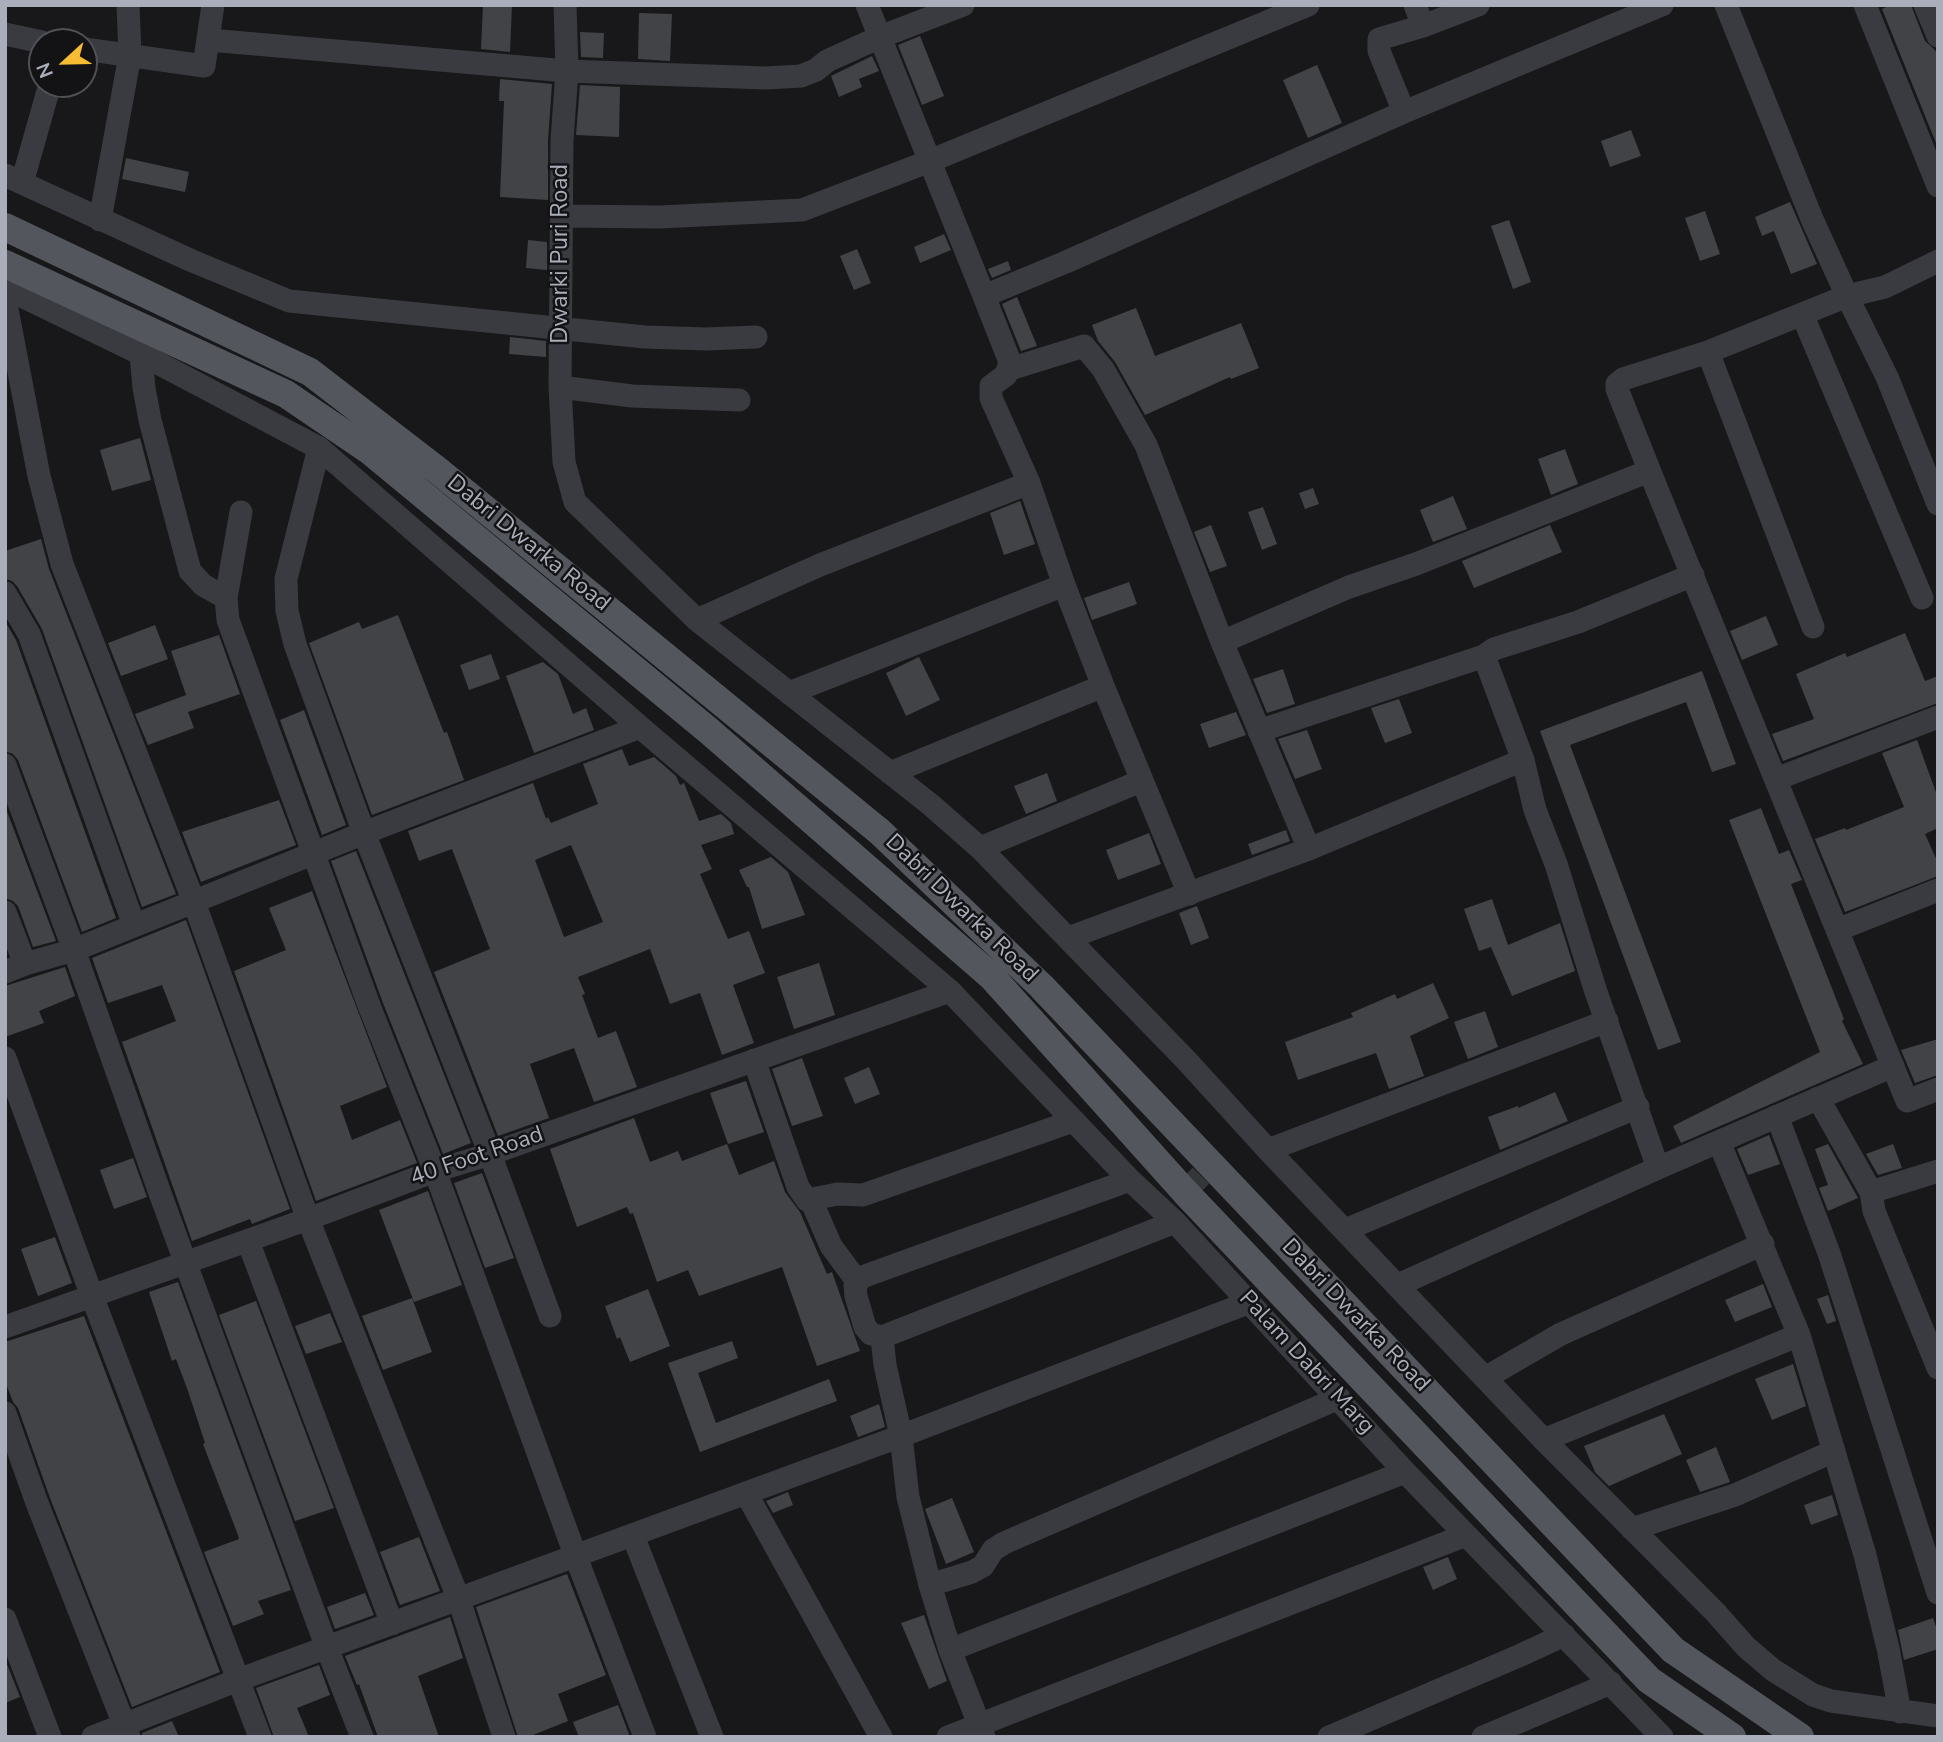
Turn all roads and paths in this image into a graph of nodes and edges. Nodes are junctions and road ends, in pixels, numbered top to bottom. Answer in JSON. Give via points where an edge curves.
{"nodes":[{"id":1,"x":128,"y":5,"type":"edge"},
{"id":2,"x":213,"y":5,"type":"edge"},
{"id":3,"x":565,"y":5,"type":"edge"},
{"id":4,"x":867,"y":5,"type":"edge"},
{"id":5,"x":962,"y":5,"type":"edge"},
{"id":6,"x":1308,"y":5,"type":"edge"},
{"id":7,"x":1478,"y":5,"type":"edge"},
{"id":8,"x":1662,"y":5,"type":"edge"},
{"id":9,"x":1726,"y":5,"type":"edge"},
{"id":10,"x":1865,"y":5,"type":"edge"},
{"id":11,"x":1925,"y":5,"type":"edge"},
{"id":12,"x":1419,"y":16,"type":"edge"},
{"id":13,"x":5,"y":34,"type":"edge"},
{"id":14,"x":1938,"y":36,"type":"edge"},
{"id":15,"x":880,"y":37,"type":"junction"},
{"id":16,"x":28,"y":39,"type":"edge"},
{"id":17,"x":209,"y":40,"type":"junction"},
{"id":18,"x":98,"y":51,"type":"edge"},
{"id":19,"x":130,"y":55,"type":"junction"},
{"id":20,"x":567,"y":71,"type":"junction"},
{"id":21,"x":45,"y":98,"type":"edge"},
{"id":22,"x":1404,"y":112,"type":"junction"},
{"id":23,"x":930,"y":161,"type":"junction"},
{"id":24,"x":14,"y":179,"type":"edge"},
{"id":25,"x":1938,"y":186,"type":"edge"},
{"id":26,"x":562,"y":216,"type":"junction"},
{"id":27,"x":100,"y":220,"type":"junction"},
{"id":28,"x":5,"y":227,"type":"edge"},
{"id":29,"x":1938,"y":261,"type":"edge"},
{"id":30,"x":5,"y":264,"type":"edge"},
{"id":31,"x":5,"y":288,"type":"edge"},
{"id":32,"x":984,"y":296,"type":"junction"},
{"id":33,"x":1847,"y":296,"type":"junction"},
{"id":34,"x":5,"y":299,"type":"edge"},
{"id":35,"x":1802,"y":314,"type":"junction"},
{"id":36,"x":561,"y":329,"type":"junction"},
{"id":37,"x":756,"y":337,"type":"dead end"},
{"id":38,"x":1708,"y":352,"type":"junction"},
{"id":39,"x":141,"y":354,"type":"junction"},
{"id":40,"x":1010,"y":369,"type":"junction"},
{"id":41,"x":561,"y":387,"type":"junction"},
{"id":42,"x":739,"y":400,"type":"dead end"},
{"id":43,"x":318,"y":449,"type":"junction"},
{"id":44,"x":1649,"y":471,"type":"junction"},
{"id":45,"x":1029,"y":483,"type":"junction"},
{"id":46,"x":1938,"y":504,"type":"edge"},
{"id":47,"x":241,"y":512,"type":"dead end"},
{"id":48,"x":1693,"y":575,"type":"junction"},
{"id":49,"x":1064,"y":585,"type":"junction"},
{"id":50,"x":5,"y":593,"type":"edge"},
{"id":51,"x":226,"y":598,"type":"junction"},
{"id":52,"x":1922,"y":598,"type":"dead end"},
{"id":53,"x":697,"y":620,"type":"junction"},
{"id":54,"x":1813,"y":626,"type":"dead end"},
{"id":55,"x":1222,"y":642,"type":"junction"},
{"id":56,"x":1484,"y":656,"type":"junction"},
{"id":57,"x":1102,"y":686,"type":"junction"},
{"id":58,"x":789,"y":693,"type":"junction"},
{"id":59,"x":1938,"y":717,"type":"edge"},
{"id":60,"x":640,"y":727,"type":"junction"},
{"id":61,"x":1259,"y":731,"type":"junction"},
{"id":62,"x":1523,"y":760,"type":"junction"},
{"id":63,"x":5,"y":765,"type":"edge"},
{"id":64,"x":890,"y":773,"type":"junction"},
{"id":65,"x":1776,"y":779,"type":"junction"},
{"id":66,"x":1141,"y":781,"type":"junction"},
{"id":67,"x":364,"y":834,"type":"junction"},
{"id":68,"x":980,"y":848,"type":"junction"},
{"id":69,"x":1310,"y":849,"type":"junction"},
{"id":70,"x":315,"y":853,"type":"junction"},
{"id":71,"x":1938,"y":890,"type":"edge"},
{"id":72,"x":1189,"y":894,"type":"junction"},
{"id":73,"x":194,"y":902,"type":"junction"},
{"id":74,"x":5,"y":912,"type":"edge"},
{"id":75,"x":134,"y":925,"type":"junction"},
{"id":76,"x":1838,"y":930,"type":"junction"},
{"id":77,"x":1068,"y":938,"type":"junction"},
{"id":78,"x":74,"y":950,"type":"junction"},
{"id":79,"x":15,"y":968,"type":"edge"},
{"id":80,"x":950,"y":991,"type":"junction"},
{"id":81,"x":1608,"y":1021,"type":"junction"},
{"id":82,"x":5,"y":1058,"type":"edge"},
{"id":83,"x":754,"y":1060,"type":"junction"},
{"id":84,"x":1892,"y":1066,"type":"junction"},
{"id":85,"x":1938,"y":1089,"type":"edge"},
{"id":86,"x":1818,"y":1098,"type":"junction"},
{"id":87,"x":1638,"y":1107,"type":"junction"},
{"id":88,"x":1777,"y":1116,"type":"junction"},
{"id":89,"x":1073,"y":1121,"type":"junction"},
{"id":90,"x":1719,"y":1142,"type":"junction"},
{"id":91,"x":1268,"y":1150,"type":"junction"},
{"id":92,"x":490,"y":1154,"type":"junction"},
{"id":93,"x":1658,"y":1168,"type":"junction"},
{"id":94,"x":435,"y":1171,"type":"junction"},
{"id":95,"x":1938,"y":1171,"type":"edge"},
{"id":96,"x":1130,"y":1180,"type":"junction"},
{"id":97,"x":1871,"y":1192,"type":"junction"},
{"id":98,"x":811,"y":1200,"type":"junction"},
{"id":99,"x":308,"y":1219,"type":"junction"},
{"id":100,"x":1175,"y":1222,"type":"junction"},
{"id":101,"x":1345,"y":1230,"type":"junction"},
{"id":102,"x":248,"y":1241,"type":"junction"},
{"id":103,"x":1762,"y":1244,"type":"junction"},
{"id":104,"x":186,"y":1262,"type":"junction"},
{"id":105,"x":857,"y":1281,"type":"junction"},
{"id":106,"x":1398,"y":1285,"type":"junction"},
{"id":107,"x":92,"y":1296,"type":"junction"},
{"id":108,"x":1250,"y":1302,"type":"junction"},
{"id":109,"x":1927,"y":1310,"type":"edge"},
{"id":110,"x":550,"y":1316,"type":"dead end"},
{"id":111,"x":5,"y":1327,"type":"edge"},
{"id":112,"x":1798,"y":1335,"type":"junction"},
{"id":113,"x":882,"y":1337,"type":"junction"},
{"id":114,"x":1938,"y":1368,"type":"edge"},
{"id":115,"x":1485,"y":1378,"type":"junction"},
{"id":116,"x":1339,"y":1398,"type":"junction"},
{"id":117,"x":5,"y":1413,"type":"edge"},
{"id":118,"x":901,"y":1436,"type":"junction"},
{"id":119,"x":1544,"y":1440,"type":"junction"},
{"id":120,"x":1834,"y":1451,"type":"junction"},
{"id":121,"x":1405,"y":1472,"type":"junction"},
{"id":122,"x":746,"y":1493,"type":"junction"},
{"id":123,"x":1632,"y":1528,"type":"junction"},
{"id":124,"x":1466,"y":1535,"type":"junction"},
{"id":125,"x":633,"y":1536,"type":"junction"},
{"id":126,"x":576,"y":1557,"type":"junction"},
{"id":127,"x":930,"y":1585,"type":"junction"},
{"id":128,"x":1938,"y":1593,"type":"edge"},
{"id":129,"x":458,"y":1600,"type":"junction"},
{"id":130,"x":5,"y":1619,"type":"edge"},
{"id":131,"x":392,"y":1624,"type":"junction"},
{"id":132,"x":1564,"y":1634,"type":"junction"},
{"id":133,"x":327,"y":1648,"type":"junction"},
{"id":134,"x":950,"y":1650,"type":"junction"},
{"id":135,"x":239,"y":1680,"type":"junction"},
{"id":136,"x":1611,"y":1683,"type":"junction"},
{"id":137,"x":1900,"y":1712,"type":"junction"},
{"id":138,"x":1938,"y":1716,"type":"edge"},
{"id":139,"x":981,"y":1730,"type":"edge"},
{"id":140,"x":127,"y":1731,"type":"edge"},
{"id":141,"x":50,"y":1737,"type":"edge"},
{"id":142,"x":93,"y":1737,"type":"edge"},
{"id":143,"x":260,"y":1737,"type":"edge"},
{"id":144,"x":362,"y":1737,"type":"edge"},
{"id":145,"x":504,"y":1737,"type":"edge"},
{"id":146,"x":645,"y":1737,"type":"edge"},
{"id":147,"x":712,"y":1737,"type":"edge"},
{"id":148,"x":881,"y":1737,"type":"edge"},
{"id":149,"x":948,"y":1737,"type":"edge"},
{"id":150,"x":1329,"y":1737,"type":"edge"},
{"id":151,"x":1483,"y":1737,"type":"edge"},
{"id":152,"x":1661,"y":1737,"type":"edge"},
{"id":153,"x":1732,"y":1737,"type":"edge"},
{"id":154,"x":1800,"y":1737,"type":"edge"}],
"edges":[{"from":1,"to":19,"type":"street"},
{"from":2,"to":17,"type":"street"},
{"from":3,"to":20,"type":"street","name":"Dwarki Puri Road"},
{"from":4,"to":15,"type":"street"},
{"from":5,"to":15,"type":"street"},
{"from":6,"to":23,"type":"street"},
{"from":7,"to":12,"type":"street"},
{"from":8,"to":22,"type":"street"},
{"from":9,"to":33,"type":"street"},
{"from":10,"to":25,"type":"street"},
{"from":11,"to":14,"type":"street"},
{"from":12,"to":22,"type":"street","via":[[1377,44]]},
{"from":13,"to":16,"type":"street"},
{"from":15,"to":20,"type":"street","via":[[801,76]]},
{"from":15,"to":23,"type":"street"},
{"from":17,"to":19,"type":"street","via":[[204,66]]},
{"from":17,"to":20,"type":"street"},
{"from":18,"to":19,"type":"street"},
{"from":19,"to":27,"type":"street"},
{"from":20,"to":26,"type":"street","name":"Dwarki Puri Road"},
{"from":21,"to":24,"type":"street"},
{"from":22,"to":32,"type":"street"},
{"from":23,"to":26,"type":"street","via":[[802,210]]},
{"from":23,"to":32,"type":"street"},
{"from":24,"to":27,"type":"street"},
{"from":26,"to":36,"type":"street","name":"Dwarki Puri Road"},
{"from":27,"to":36,"type":"street","via":[[289,301]]},
{"from":28,"to":154,"type":"main road","name":"Dabri Dwarka Road","via":[[310,372],[436,469],[880,832],[1041,986],[1673,1650]]},
{"from":29,"to":33,"type":"street","via":[[1885,286]]},
{"from":30,"to":153,"type":"main road","name":"Dabri Dwarka Road","via":[[286,394],[370,451],[709,730],[992,977],[1185,1192],[1649,1680]]},
{"from":31,"to":39,"type":"street","name":"Palam Dabri Marg"},
{"from":32,"to":40,"type":"street"},
{"from":33,"to":35,"type":"street"},
{"from":33,"to":46,"type":"street","via":[[1887,377]]},
{"from":34,"to":73,"type":"street","via":[[39,476],[62,564]]},
{"from":35,"to":38,"type":"street"},
{"from":35,"to":52,"type":"street"},
{"from":36,"to":37,"type":"street","via":[[645,337]]},
{"from":36,"to":41,"type":"street","name":"Dwarki Puri Road"},
{"from":38,"to":44,"type":"street","via":[[1616,384]]},
{"from":38,"to":54,"type":"street"},
{"from":39,"to":43,"type":"street","name":"Palam Dabri Marg"},
{"from":39,"to":51,"type":"street","via":[[150,420],[190,571]]},
{"from":40,"to":45,"type":"street","via":[[990,392]]},
{"from":40,"to":55,"type":"street","via":[[1084,346],[1093,355],[1146,445]]},
{"from":41,"to":42,"type":"street","via":[[632,396]]},
{"from":41,"to":53,"type":"street","name":"Dwarki Puri Road","via":[[564,462],[575,502]]},
{"from":43,"to":60,"type":"street","name":"Palam Dabri Marg"},
{"from":43,"to":67,"type":"street","via":[[286,579],[287,611]]},
{"from":44,"to":48,"type":"street"},
{"from":44,"to":55,"type":"street","via":[[1349,587]]},
{"from":45,"to":49,"type":"street"},
{"from":45,"to":53,"type":"street","via":[[820,565]]},
{"from":47,"to":51,"type":"street"},
{"from":48,"to":56,"type":"street"},
{"from":48,"to":65,"type":"street"},
{"from":49,"to":57,"type":"street"},
{"from":49,"to":58,"type":"street"},
{"from":50,"to":75,"type":"street","via":[[29,634]]},
{"from":51,"to":70,"type":"street","via":[[228,620]]},
{"from":53,"to":58,"type":"street"},
{"from":55,"to":61,"type":"street"},
{"from":56,"to":61,"type":"street"},
{"from":56,"to":62,"type":"street"},
{"from":57,"to":64,"type":"street"},
{"from":57,"to":66,"type":"street"},
{"from":58,"to":64,"type":"street"},
{"from":59,"to":65,"type":"street"},
{"from":60,"to":67,"type":"street"},
{"from":60,"to":80,"type":"street","name":"Palam Dabri Marg"},
{"from":61,"to":69,"type":"street"},
{"from":62,"to":69,"type":"street"},
{"from":62,"to":81,"type":"street","via":[[1535,810]]},
{"from":63,"to":78,"type":"street"},
{"from":64,"to":68,"type":"street"},
{"from":65,"to":76,"type":"street"},
{"from":66,"to":68,"type":"street"},
{"from":66,"to":72,"type":"street"},
{"from":67,"to":70,"type":"street"},
{"from":67,"to":92,"type":"street"},
{"from":68,"to":77,"type":"street"},
{"from":69,"to":72,"type":"street"},
{"from":70,"to":73,"type":"street"},
{"from":70,"to":94,"type":"street","via":[[370,1009]]},
{"from":71,"to":76,"type":"street"},
{"from":72,"to":77,"type":"street"},
{"from":73,"to":75,"type":"street"},
{"from":73,"to":99,"type":"street"},
{"from":74,"to":79,"type":"street"},
{"from":75,"to":78,"type":"street"},
{"from":76,"to":84,"type":"street"},
{"from":77,"to":91,"type":"street"},
{"from":78,"to":79,"type":"street"},
{"from":78,"to":104,"type":"street"},
{"from":80,"to":83,"type":"street","name":"40 Foot Road"},
{"from":80,"to":89,"type":"street","name":"Palam Dabri Marg"},
{"from":81,"to":87,"type":"street"},
{"from":81,"to":91,"type":"street"},
{"from":82,"to":107,"type":"street"},
{"from":83,"to":92,"type":"street","name":"40 Foot Road"},
{"from":83,"to":98,"type":"street","via":[[797,1187],[803,1198]]},
{"from":84,"to":85,"type":"street","via":[[1907,1101]]},
{"from":84,"to":86,"type":"street"},
{"from":86,"to":88,"type":"street"},
{"from":86,"to":97,"type":"street"},
{"from":87,"to":93,"type":"street"},
{"from":87,"to":101,"type":"street"},
{"from":88,"to":90,"type":"street"},
{"from":88,"to":128,"type":"street","via":[[1829,1254]]},
{"from":89,"to":96,"type":"street","name":"Palam Dabri Marg"},
{"from":89,"to":98,"type":"street","via":[[863,1195]]},
{"from":90,"to":93,"type":"street"},
{"from":90,"to":103,"type":"street"},
{"from":91,"to":101,"type":"street"},
{"from":92,"to":94,"type":"street","name":"40 Foot Road"},
{"from":92,"to":110,"type":"street"},
{"from":93,"to":106,"type":"street"},
{"from":94,"to":99,"type":"street","name":"40 Foot Road"},
{"from":94,"to":126,"type":"street"},
{"from":95,"to":97,"type":"street"},
{"from":96,"to":100,"type":"street","name":"Palam Dabri Marg"},
{"from":96,"to":105,"type":"street"},
{"from":97,"to":109,"type":"street","via":[[1874,1211]]},
{"from":98,"to":105,"type":"street","via":[[831,1246]]},
{"from":99,"to":102,"type":"street","name":"40 Foot Road"},
{"from":99,"to":129,"type":"street"},
{"from":100,"to":108,"type":"street","name":"Palam Dabri Marg"},
{"from":100,"to":113,"type":"street"},
{"from":101,"to":106,"type":"street"},
{"from":102,"to":104,"type":"street","name":"40 Foot Road"},
{"from":102,"to":131,"type":"street"},
{"from":103,"to":112,"type":"street"},
{"from":103,"to":115,"type":"street","via":[[1561,1334]]},
{"from":104,"to":107,"type":"street","name":"40 Foot Road"},
{"from":104,"to":133,"type":"street"},
{"from":105,"to":113,"type":"street","via":[[856,1296],[865,1327]]},
{"from":106,"to":115,"type":"street"},
{"from":107,"to":111,"type":"street","name":"40 Foot Road"},
{"from":107,"to":135,"type":"street"},
{"from":108,"to":116,"type":"street","name":"Palam Dabri Marg"},
{"from":108,"to":118,"type":"street"},
{"from":109,"to":114,"type":"street"},
{"from":112,"to":119,"type":"street"},
{"from":112,"to":120,"type":"street"},
{"from":113,"to":118,"type":"street"},
{"from":115,"to":119,"type":"street"},
{"from":116,"to":121,"type":"street","name":"Palam Dabri Marg"},
{"from":116,"to":127,"type":"street","via":[[1004,1543],[983,1566]]},
{"from":117,"to":140,"type":"street"},
{"from":118,"to":122,"type":"street"},
{"from":118,"to":127,"type":"street","via":[[908,1497]]},
{"from":119,"to":123,"type":"street"},
{"from":120,"to":123,"type":"street","via":[[1735,1495]]},
{"from":120,"to":137,"type":"street","via":[[1865,1555]]},
{"from":121,"to":124,"type":"street","name":"Palam Dabri Marg"},
{"from":121,"to":134,"type":"street"},
{"from":122,"to":125,"type":"street"},
{"from":122,"to":148,"type":"street"},
{"from":123,"to":137,"type":"street","via":[[1773,1670],[1831,1701]]},
{"from":124,"to":132,"type":"street","name":"Palam Dabri Marg"},
{"from":124,"to":139,"type":"street"},
{"from":125,"to":126,"type":"street"},
{"from":125,"to":147,"type":"street"},
{"from":126,"to":129,"type":"street"},
{"from":126,"to":146,"type":"street"},
{"from":127,"to":134,"type":"street"},
{"from":129,"to":131,"type":"street"},
{"from":129,"to":145,"type":"street"},
{"from":130,"to":141,"type":"street"},
{"from":131,"to":133,"type":"street"},
{"from":132,"to":136,"type":"street","name":"Palam Dabri Marg"},
{"from":132,"to":150,"type":"street"},
{"from":133,"to":135,"type":"street"},
{"from":133,"to":144,"type":"street"},
{"from":134,"to":139,"type":"street"},
{"from":135,"to":140,"type":"street"},
{"from":135,"to":143,"type":"street"},
{"from":136,"to":151,"type":"street"},
{"from":136,"to":152,"type":"street","name":"Palam Dabri Marg"},
{"from":137,"to":138,"type":"street"},
{"from":139,"to":149,"type":"street"},
{"from":140,"to":142,"type":"street"}]}
